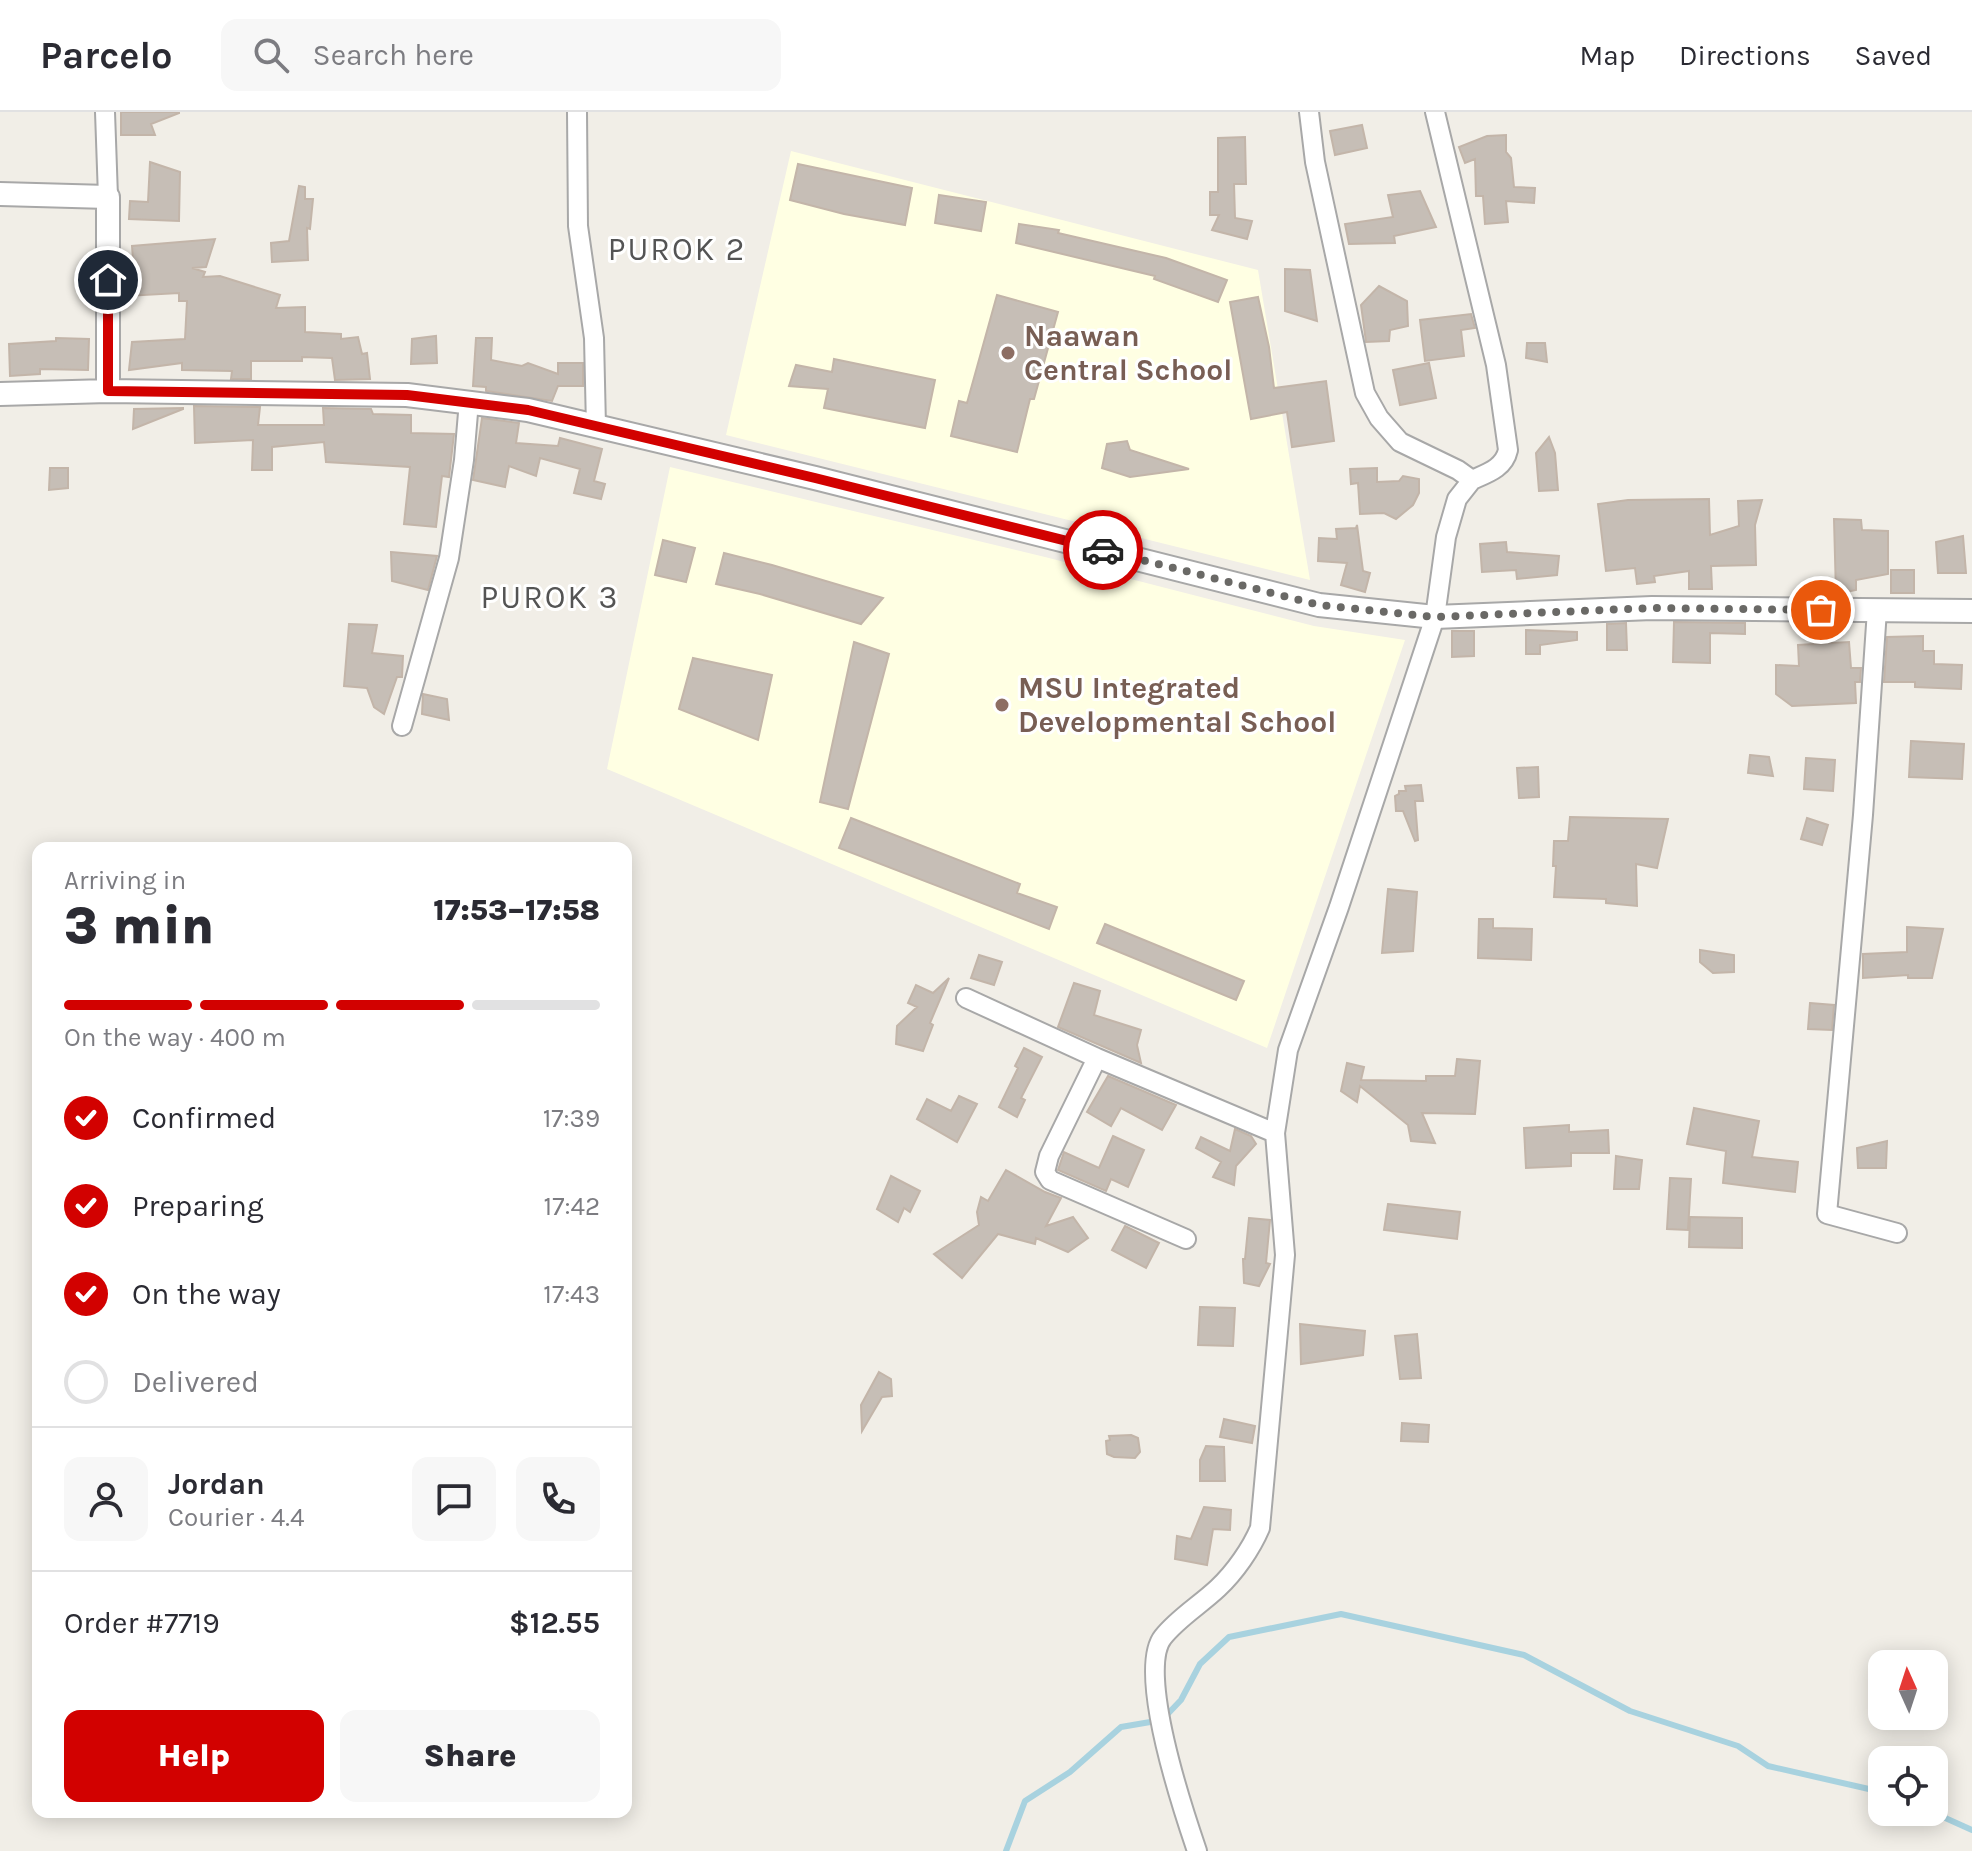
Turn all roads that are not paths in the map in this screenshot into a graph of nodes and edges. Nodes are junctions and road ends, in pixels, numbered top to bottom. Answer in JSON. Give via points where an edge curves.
{"nodes":[{"id":1,"x":105,"y":112,"type":"edge"},
{"id":2,"x":577,"y":112,"type":"edge"},
{"id":3,"x":1309,"y":112,"type":"edge"},
{"id":4,"x":1435,"y":112,"type":"edge"},
{"id":5,"x":0,"y":194,"type":"edge"},
{"id":6,"x":108,"y":197,"type":"junction"},
{"id":7,"x":108,"y":391,"type":"junction"},
{"id":8,"x":0,"y":394,"type":"edge"},
{"id":9,"x":469,"y":401,"type":"junction"},
{"id":10,"x":596,"y":427,"type":"junction"},
{"id":11,"x":1472,"y":480,"type":"junction"},
{"id":12,"x":1877,"y":610,"type":"junction"},
{"id":13,"x":1972,"y":611,"type":"edge"},
{"id":14,"x":1435,"y":617,"type":"junction"},
{"id":15,"x":402,"y":726,"type":"dead end"},
{"id":16,"x":966,"y":998,"type":"dead end"},
{"id":17,"x":1097,"y":1058,"type":"junction"},
{"id":18,"x":1275,"y":1133,"type":"junction"},
{"id":19,"x":1897,"y":1233,"type":"dead end"},
{"id":20,"x":1186,"y":1239,"type":"dead end"},
{"id":21,"x":1197,"y":1851,"type":"edge"}],
"edges":[{"from":1,"to":6,"type":"street"},
{"from":2,"to":10,"type":"street","via":[[578,226],[594,338]]},
{"from":3,"to":11,"type":"street","via":[[1365,393],[1400,442]]},
{"from":4,"to":11,"type":"street","via":[[1496,365],[1508,450],[1499,467]]},
{"from":5,"to":6,"type":"street"},
{"from":6,"to":7,"type":"street"},
{"from":7,"to":8,"type":"street"},
{"from":7,"to":9,"type":"street","via":[[407,395]]},
{"from":9,"to":10,"type":"street"},
{"from":9,"to":15,"type":"street","via":[[449,558]]},
{"from":10,"to":14,"type":"street","via":[[1319,605]]},
{"from":11,"to":14,"type":"street","via":[[1457,499],[1451,520]]},
{"from":12,"to":13,"type":"street"},
{"from":12,"to":14,"type":"street","via":[[1652,608]]},
{"from":12,"to":19,"type":"street","via":[[1827,1214]]},
{"from":14,"to":18,"type":"street","via":[[1296,1022]]},
{"from":16,"to":17,"type":"street"},
{"from":17,"to":18,"type":"street"},
{"from":17,"to":20,"type":"street","via":[[1045,1172],[1050,1180]]},
{"from":18,"to":21,"type":"street","via":[[1285,1255],[1260,1528],[1219,1587],[1162,1638],[1153,1663],[1163,1738]]}]}
